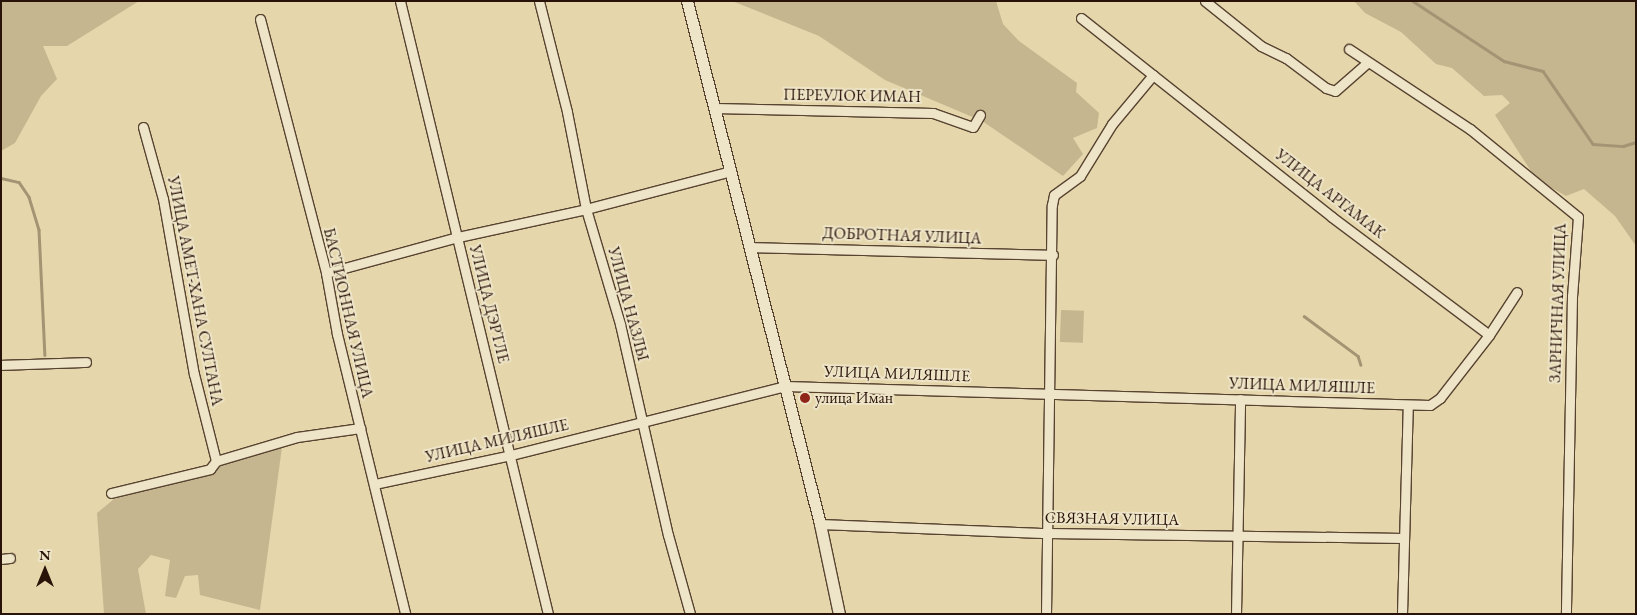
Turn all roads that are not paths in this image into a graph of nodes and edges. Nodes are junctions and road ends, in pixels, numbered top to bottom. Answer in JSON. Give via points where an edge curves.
{"nodes":[{"id":1,"x":400,"y":1,"type":"edge"},
{"id":2,"x":539,"y":1,"type":"edge"},
{"id":3,"x":687,"y":1,"type":"edge"},
{"id":4,"x":1204,"y":1,"type":"edge"},
{"id":5,"x":1081,"y":18,"type":"dead end"},
{"id":6,"x":260,"y":19,"type":"dead end"},
{"id":7,"x":1350,"y":49,"type":"dead end"},
{"id":8,"x":1367,"y":62,"type":"junction"},
{"id":9,"x":1153,"y":75,"type":"junction"},
{"id":10,"x":715,"y":108,"type":"junction"},
{"id":11,"x":980,"y":115,"type":"dead end"},
{"id":12,"x":143,"y":128,"type":"dead end"},
{"id":13,"x":731,"y":171,"type":"junction"},
{"id":14,"x":586,"y":209,"type":"junction"},
{"id":15,"x":458,"y":237,"type":"junction"},
{"id":16,"x":751,"y":247,"type":"junction"},
{"id":17,"x":1053,"y":255,"type":"junction"},
{"id":18,"x":326,"y":273,"type":"junction"},
{"id":19,"x":1517,"y":292,"type":"dead end"},
{"id":20,"x":1489,"y":335,"type":"junction"},
{"id":21,"x":86,"y":362,"type":"dead end"},
{"id":22,"x":1,"y":365,"type":"edge"},
{"id":23,"x":785,"y":386,"type":"junction"},
{"id":24,"x":1051,"y":393,"type":"junction"},
{"id":25,"x":1240,"y":399,"type":"junction"},
{"id":26,"x":1408,"y":405,"type":"junction"},
{"id":27,"x":643,"y":422,"type":"junction"},
{"id":28,"x":360,"y":428,"type":"junction"},
{"id":29,"x":511,"y":455,"type":"junction"},
{"id":30,"x":216,"y":461,"type":"junction"},
{"id":31,"x":375,"y":484,"type":"junction"},
{"id":32,"x":112,"y":493,"type":"dead end"},
{"id":33,"x":820,"y":524,"type":"junction"},
{"id":34,"x":1048,"y":533,"type":"junction"},
{"id":35,"x":1239,"y":536,"type":"junction"},
{"id":36,"x":1404,"y":538,"type":"junction"},
{"id":37,"x":405,"y":614,"type":"edge"},
{"id":38,"x":548,"y":614,"type":"edge"},
{"id":39,"x":690,"y":614,"type":"edge"},
{"id":40,"x":839,"y":614,"type":"edge"},
{"id":41,"x":1046,"y":614,"type":"edge"},
{"id":42,"x":1236,"y":614,"type":"edge"},
{"id":43,"x":1402,"y":614,"type":"edge"},
{"id":44,"x":1566,"y":614,"type":"edge"}],
"edges":[{"from":1,"to":15,"type":"street","name":"УЛИЦА ДЭРТЛЕ"},
{"from":2,"to":14,"type":"street","name":"УЛИЦА НАЗЛЫ","via":[[567,112]]},
{"from":3,"to":10,"type":"street"},
{"from":4,"to":8,"type":"street","via":[[1261,46],[1286,58],[1326,88],[1335,91]]},
{"from":5,"to":9,"type":"street","name":"УЛИЦА АРГАМАК"},
{"from":6,"to":18,"type":"street","name":"БАСТИОННАЯ УЛИЦА"},
{"from":7,"to":8,"type":"street","name":"ЗАРНИЧНАЯ УЛИЦА"},
{"from":8,"to":44,"type":"street","name":"ЗАРНИЧНАЯ УЛИЦА","via":[[1470,129],[1578,217],[1572,296]]},
{"from":9,"to":17,"type":"street","via":[[1112,124],[1080,176],[1054,195]]},
{"from":9,"to":20,"type":"street","name":"УЛИЦА АРГАМАК","via":[[1332,217]]},
{"from":10,"to":11,"type":"street","name":"ПЕРЕУЛОК ИМАН","via":[[934,113],[973,127]]},
{"from":10,"to":13,"type":"street"},
{"from":12,"to":30,"type":"street","name":"УЛИЦА АМЕТ-ХАНА СУЛТАНА","via":[[163,199],[194,374]]},
{"from":13,"to":14,"type":"street"},
{"from":13,"to":16,"type":"street"},
{"from":14,"to":15,"type":"street"},
{"from":14,"to":27,"type":"street","name":"УЛИЦА НАЗЛЫ","via":[[620,324]]},
{"from":15,"to":18,"type":"street"},
{"from":15,"to":29,"type":"street","name":"УЛИЦА ДЭРТЛЕ"},
{"from":16,"to":17,"type":"street","name":"ДОБРОТНАЯ УЛИЦА"},
{"from":16,"to":23,"type":"street"},
{"from":17,"to":24,"type":"street"},
{"from":18,"to":28,"type":"street","name":"БАСТИОННАЯ УЛИЦА"},
{"from":19,"to":20,"type":"street"},
{"from":20,"to":26,"type":"street","name":"УЛИЦА МИЛЯШЛЕ","via":[[1440,398],[1430,405]]},
{"from":21,"to":22,"type":"street"},
{"from":23,"to":24,"type":"street","name":"УЛИЦА МИЛЯШЛЕ"},
{"from":23,"to":27,"type":"street","name":"УЛИЦА МИЛЯШЛЕ"},
{"from":23,"to":33,"type":"street"},
{"from":24,"to":25,"type":"street","name":"УЛИЦА МИЛЯШЛЕ"},
{"from":24,"to":34,"type":"street"},
{"from":25,"to":26,"type":"street","name":"УЛИЦА МИЛЯШЛЕ"},
{"from":25,"to":35,"type":"street"},
{"from":26,"to":36,"type":"street"},
{"from":27,"to":29,"type":"street","name":"УЛИЦА МИЛЯШЛЕ"},
{"from":27,"to":39,"type":"street","name":"УЛИЦА НАЗЛЫ","via":[[668,536]]},
{"from":28,"to":30,"type":"street","via":[[297,437]]},
{"from":28,"to":31,"type":"street","name":"БАСТИОННАЯ УЛИЦА"},
{"from":29,"to":31,"type":"street","name":"УЛИЦА МИЛЯШЛЕ"},
{"from":29,"to":38,"type":"street","name":"УЛИЦА ДЭРТЛЕ","via":[[531,554]]},
{"from":30,"to":32,"type":"street","via":[[210,470]]},
{"from":31,"to":37,"type":"street","name":"БАСТИОННАЯ УЛИЦА"},
{"from":33,"to":34,"type":"street","name":"СВЯЗНАЯ УЛИЦА"},
{"from":33,"to":40,"type":"street"},
{"from":34,"to":35,"type":"street","name":"СВЯЗНАЯ УЛИЦА"},
{"from":34,"to":41,"type":"street"},
{"from":35,"to":36,"type":"street","name":"СВЯЗНАЯ УЛИЦА"},
{"from":35,"to":42,"type":"street"},
{"from":36,"to":43,"type":"street"}]}
